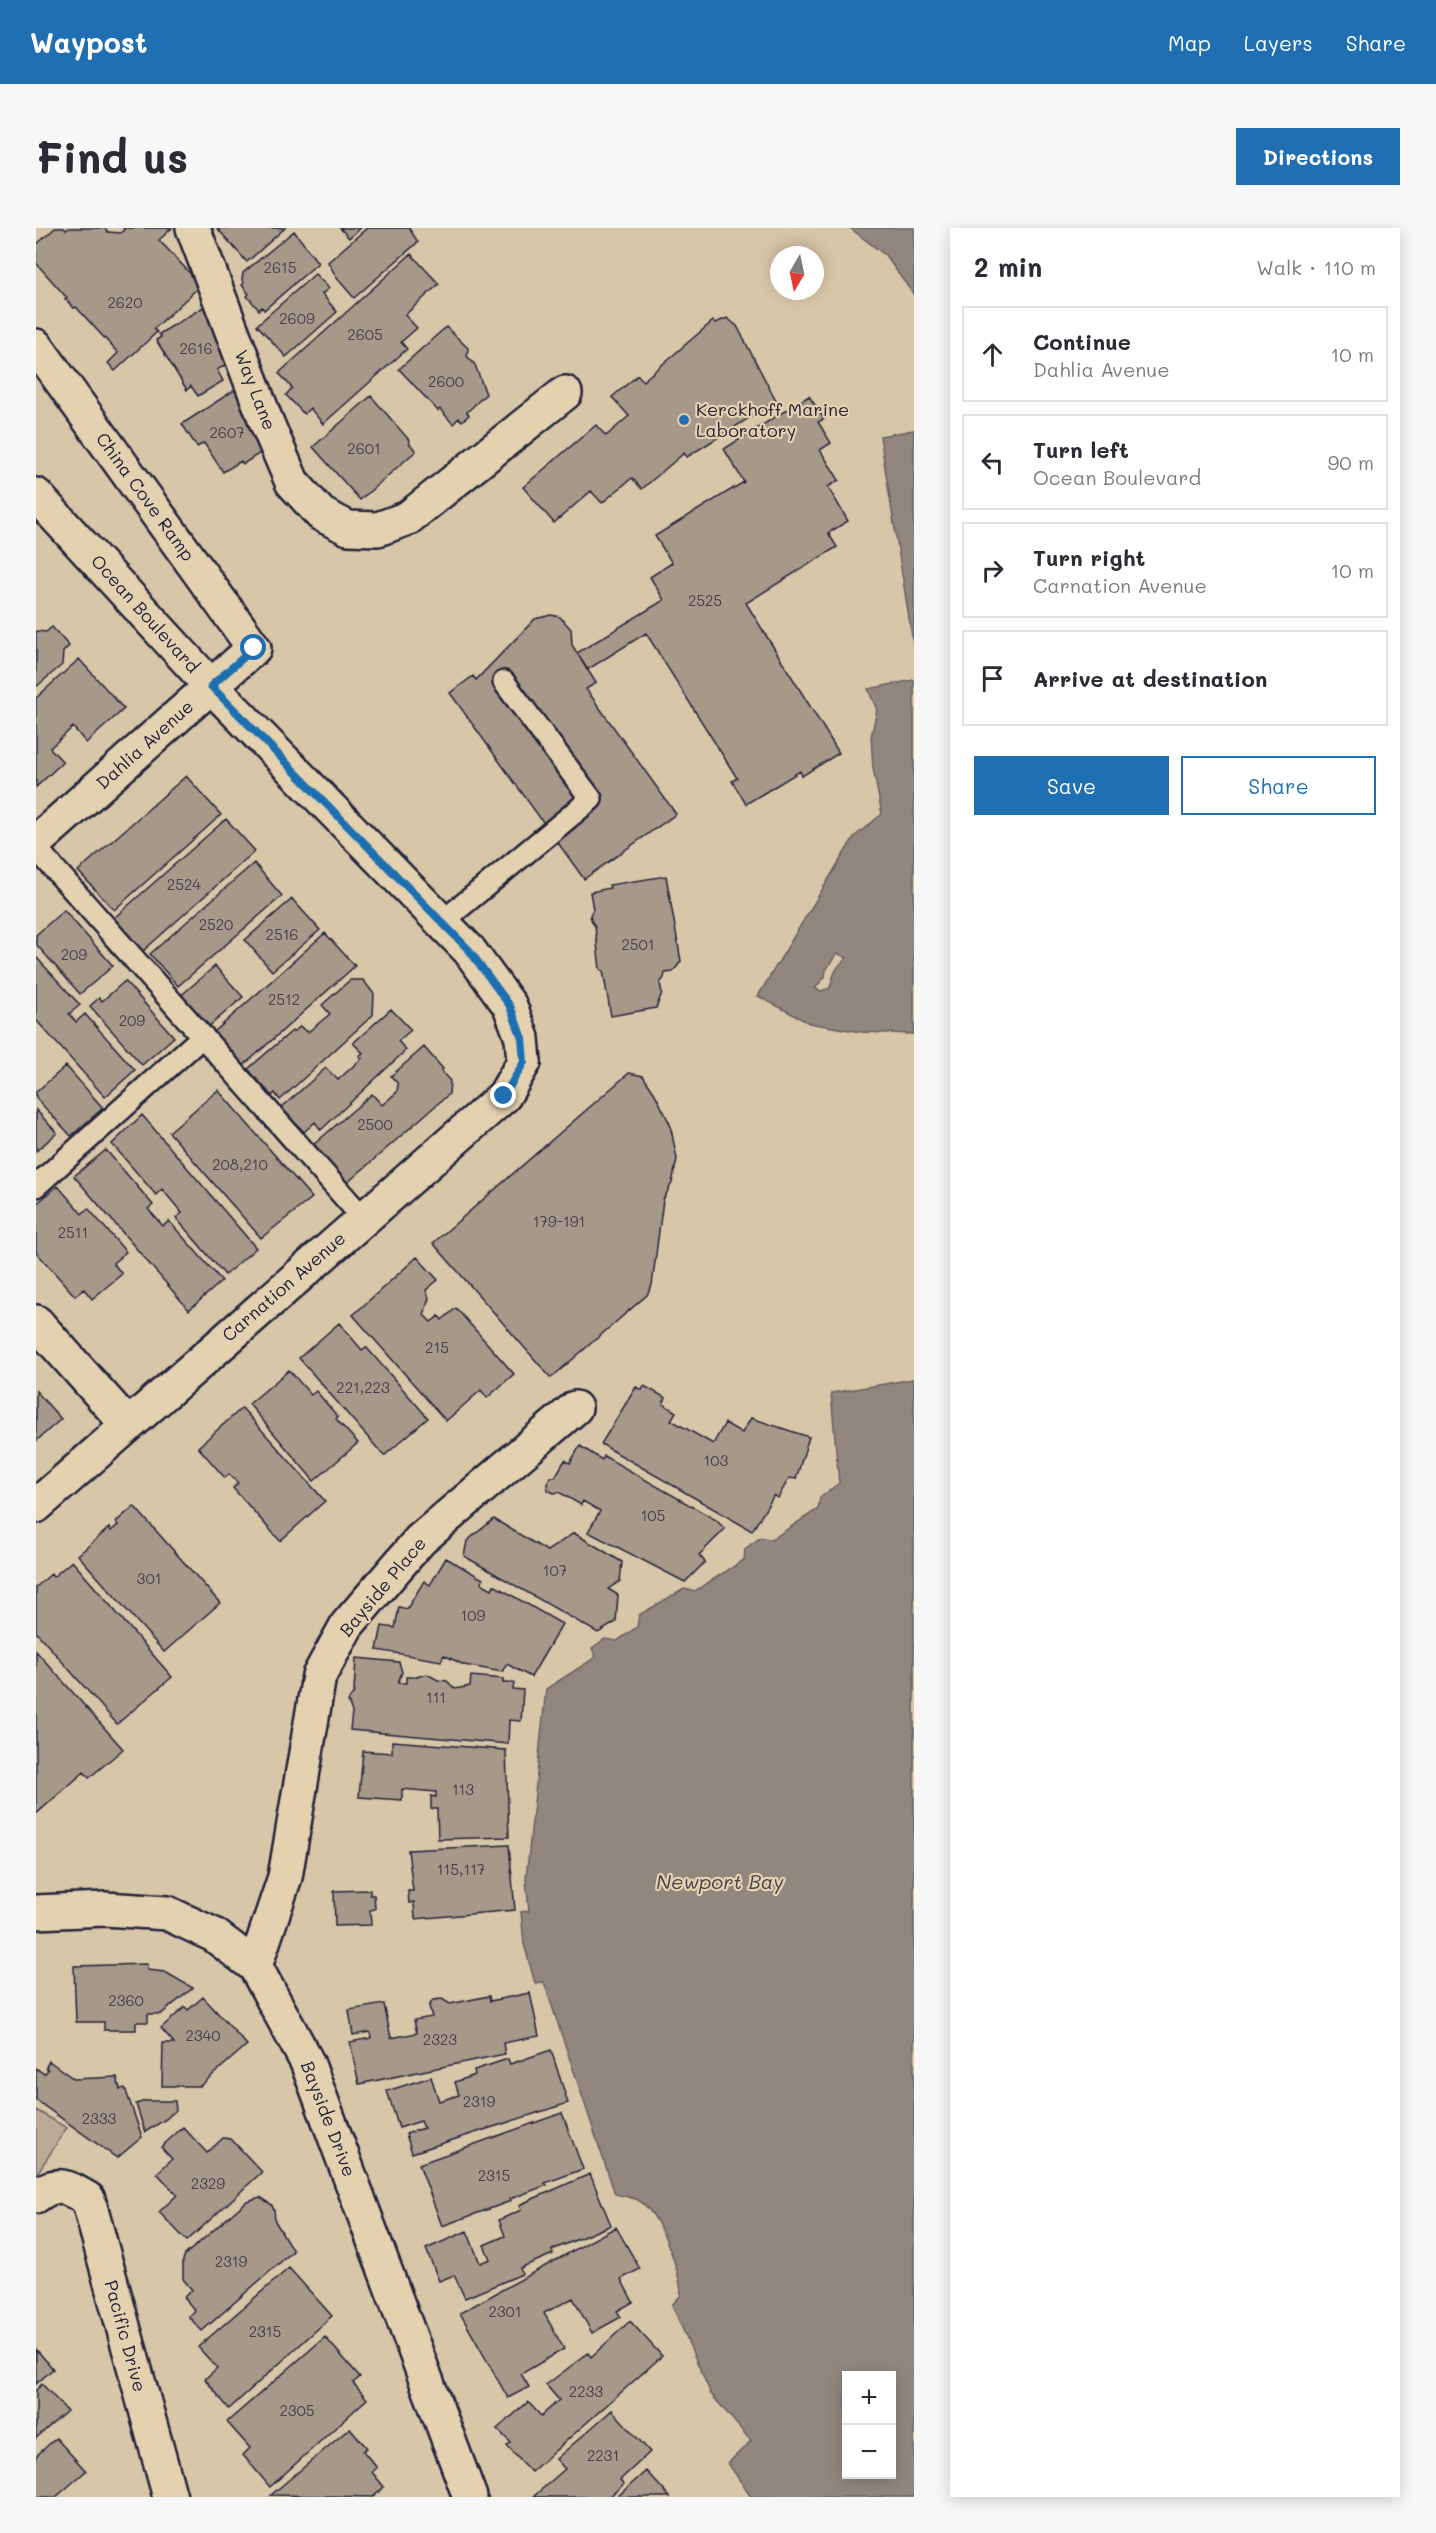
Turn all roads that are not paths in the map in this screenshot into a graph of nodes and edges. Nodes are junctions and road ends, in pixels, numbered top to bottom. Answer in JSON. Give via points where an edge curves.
{"nodes":[{"id":1,"x":193,"y":228,"type":"edge"},
{"id":2,"x":36,"y":346,"type":"edge"},
{"id":3,"x":565,"y":393,"type":"dead end"},
{"id":4,"x":36,"y":495,"type":"edge"},
{"id":5,"x":254,"y":648,"type":"joint"},
{"id":6,"x":504,"y":682,"type":"dead end"},
{"id":7,"x":211,"y":686,"type":"junction"},
{"id":8,"x":36,"y":842,"type":"edge"},
{"id":9,"x":36,"y":848,"type":"edge"},
{"id":10,"x":442,"y":922,"type":"junction"},
{"id":11,"x":203,"y":1036,"type":"junction"},
{"id":12,"x":524,"y":1062,"type":"joint"},
{"id":13,"x":36,"y":1186,"type":"edge"},
{"id":14,"x":363,"y":1218,"type":"junction"},
{"id":15,"x":36,"y":1322,"type":"edge"},
{"id":16,"x":575,"y":1408,"type":"dead end"},
{"id":17,"x":127,"y":1424,"type":"junction"},
{"id":18,"x":36,"y":1506,"type":"edge"},
{"id":19,"x":36,"y":1912,"type":"edge"},
{"id":20,"x":255,"y":1966,"type":"junction"},
{"id":21,"x":36,"y":2196,"type":"edge"},
{"id":22,"x":170,"y":2497,"type":"edge"},
{"id":23,"x":470,"y":2497,"type":"edge"}],
"edges":[{"from":1,"to":3,"type":"street","name":"Way Lane","via":[[292,482],[321,514],[348,528],[378,529],[408,518]]},
{"from":2,"to":5,"type":"street","name":"China Cove Ramp"},
{"from":4,"to":7,"type":"street","name":"Ocean Boulevard"},
{"from":5,"to":7,"type":"street","name":"Dahlia Avenue"},
{"from":6,"to":10,"type":"lane","via":[[591,799]]},
{"from":7,"to":8,"type":"street","name":"Dahlia Avenue"},
{"from":7,"to":10,"type":"street","name":"Ocean Boulevard"},
{"from":9,"to":11,"type":"lane"},
{"from":10,"to":12,"type":"street","name":"Ocean Boulevard","via":[[469,950],[510,1006],[522,1038]]},
{"from":11,"to":13,"type":"lane"},
{"from":11,"to":14,"type":"lane"},
{"from":12,"to":14,"type":"street","name":"Carnation Avenue","via":[[504,1096]]},
{"from":14,"to":17,"type":"street","name":"Carnation Avenue"},
{"from":15,"to":17,"type":"street"},
{"from":16,"to":20,"type":"street","name":"Bayside Place","via":[[420,1540],[347,1625],[319,1676],[285,1878]]},
{"from":17,"to":18,"type":"street","name":"Carnation Avenue"},
{"from":19,"to":20,"type":"street","name":"Bayside Drive","via":[[105,1909],[167,1913],[214,1935]]},
{"from":20,"to":23,"type":"street","name":"Bayside Drive","via":[[308,2062]]},
{"from":21,"to":22,"type":"street","name":"Pacific Drive","via":[[47,2188],[67,2187],[88,2199]]}]}
